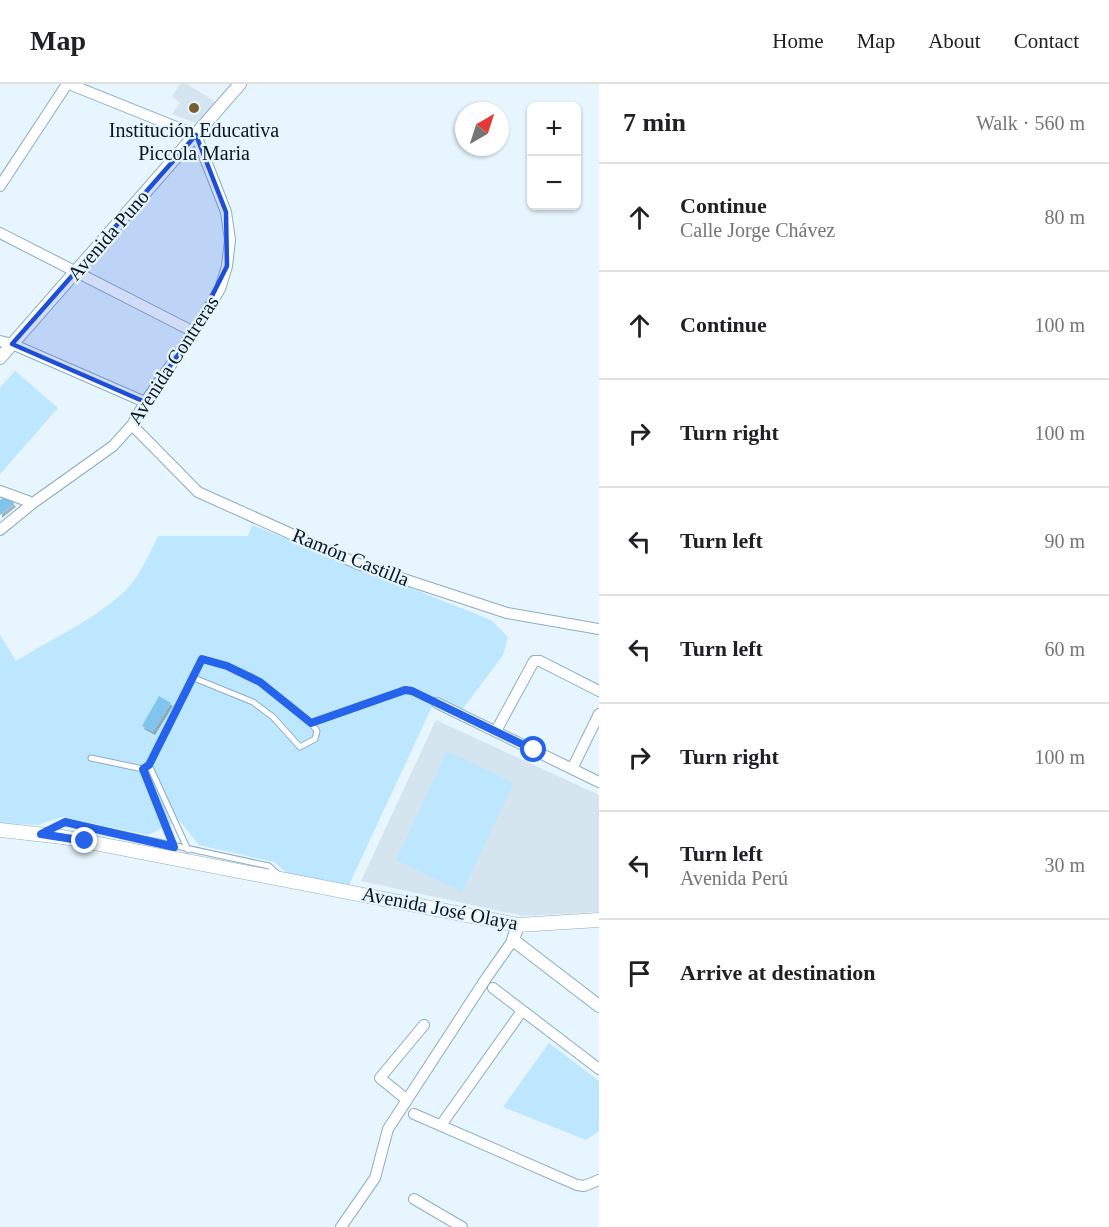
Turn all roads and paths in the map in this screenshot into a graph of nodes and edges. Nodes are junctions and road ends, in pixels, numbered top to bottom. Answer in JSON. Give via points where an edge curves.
{"nodes":[{"id":1,"x":68,"y":84,"type":"edge"},
{"id":2,"x":240,"y":84,"type":"edge"},
{"id":3,"x":196,"y":135,"type":"junction"},
{"id":4,"x":0,"y":186,"type":"edge"},
{"id":5,"x":0,"y":233,"type":"edge"},
{"id":6,"x":76,"y":271,"type":"junction"},
{"id":7,"x":194,"y":332,"type":"junction"},
{"id":8,"x":6,"y":343,"type":"edge"},
{"id":9,"x":0,"y":358,"type":"edge"},
{"id":10,"x":145,"y":402,"type":"junction"},
{"id":11,"x":132,"y":425,"type":"junction"},
{"id":12,"x":0,"y":491,"type":"edge"},
{"id":13,"x":33,"y":503,"type":"junction"},
{"id":14,"x":0,"y":530,"type":"edge"},
{"id":15,"x":599,"y":629,"type":"edge"},
{"id":16,"x":194,"y":678,"type":"junction"},
{"id":17,"x":599,"y":691,"type":"edge"},
{"id":18,"x":436,"y":703,"type":"joint"},
{"id":19,"x":599,"y":714,"type":"edge"},
{"id":20,"x":311,"y":723,"type":"junction"},
{"id":21,"x":495,"y":731,"type":"junction"},
{"id":22,"x":92,"y":758,"type":"dead end"},
{"id":23,"x":149,"y":765,"type":"junction"},
{"id":24,"x":143,"y":769,"type":"junction"},
{"id":25,"x":572,"y":769,"type":"junction"},
{"id":26,"x":599,"y":782,"type":"edge"},
{"id":27,"x":0,"y":830,"type":"edge"},
{"id":28,"x":41,"y":834,"type":"junction"},
{"id":29,"x":174,"y":847,"type":"junction"},
{"id":30,"x":188,"y":850,"type":"junction"},
{"id":31,"x":282,"y":878,"type":"junction"},
{"id":32,"x":599,"y":920,"type":"edge"},
{"id":33,"x":518,"y":925,"type":"junction"},
{"id":34,"x":513,"y":940,"type":"junction"},
{"id":35,"x":493,"y":988,"type":"dead end"},
{"id":36,"x":599,"y":1006,"type":"edge"},
{"id":37,"x":522,"y":1011,"type":"junction"},
{"id":38,"x":424,"y":1025,"type":"dead end"},
{"id":39,"x":599,"y":1069,"type":"edge"},
{"id":40,"x":407,"y":1100,"type":"junction"},
{"id":41,"x":414,"y":1114,"type":"dead end"},
{"id":42,"x":441,"y":1125,"type":"junction"},
{"id":43,"x":599,"y":1179,"type":"edge"},
{"id":44,"x":414,"y":1198,"type":"dead end"},
{"id":45,"x":341,"y":1227,"type":"edge"},
{"id":46,"x":462,"y":1227,"type":"edge"}],
"edges":[{"from":1,"to":3,"type":"street"},
{"from":1,"to":4,"type":"street"},
{"from":2,"to":3,"type":"street","name":"Avenida Puno"},
{"from":3,"to":6,"type":"street","name":"Avenida Puno"},
{"from":3,"to":7,"type":"street","name":"Avenida Contreras","via":[[226,212],[230,240],[220,289]]},
{"from":5,"to":6,"type":"street"},
{"from":6,"to":7,"type":"street"},
{"from":6,"to":8,"type":"street","name":"Avenida Puno"},
{"from":7,"to":10,"type":"street","name":"Avenida Contreras"},
{"from":8,"to":9,"type":"street","name":"Avenida Puno"},
{"from":8,"to":10,"type":"street"},
{"from":10,"to":11,"type":"street","name":"Avenida Contreras"},
{"from":11,"to":13,"type":"street","name":"Avenida Contreras","via":[[113,446]]},
{"from":11,"to":15,"type":"street","name":"Ramón Castilla","via":[[198,492],[358,564],[507,613]]},
{"from":12,"to":13,"type":"street"},
{"from":13,"to":14,"type":"street","name":"Avenida Contreras"},
{"from":16,"to":20,"type":"lane","via":[[202,659],[227,666],[260,682]]},
{"from":16,"to":20,"type":"lane","via":[[253,702],[300,747],[315,739],[317,731]]},
{"from":16,"to":23,"type":"lane"},
{"from":17,"to":21,"type":"street","via":[[534,661]]},
{"from":18,"to":20,"type":"lane","via":[[405,690]]},
{"from":18,"to":21,"type":"street"},
{"from":19,"to":25,"type":"street"},
{"from":21,"to":25,"type":"street"},
{"from":22,"to":24,"type":"lane"},
{"from":23,"to":24,"type":"lane"},
{"from":23,"to":30,"type":"lane"},
{"from":24,"to":29,"type":"lane"},
{"from":25,"to":26,"type":"street"},
{"from":27,"to":28,"type":"main road","name":"Avenida José Olaya"},
{"from":28,"to":29,"type":"lane","via":[[65,822]]},
{"from":28,"to":31,"type":"main road","name":"Avenida José Olaya"},
{"from":29,"to":30,"type":"lane"},
{"from":30,"to":31,"type":"lane","via":[[269,866]]},
{"from":31,"to":33,"type":"main road","name":"Avenida José Olaya"},
{"from":32,"to":33,"type":"main road","name":"Avenida José Olaya"},
{"from":33,"to":34,"type":"street"},
{"from":34,"to":36,"type":"street"},
{"from":34,"to":40,"type":"street"},
{"from":35,"to":37,"type":"street"},
{"from":37,"to":39,"type":"street"},
{"from":37,"to":42,"type":"street"},
{"from":38,"to":40,"type":"street","via":[[380,1078]]},
{"from":40,"to":45,"type":"street","via":[[388,1129],[375,1178]]},
{"from":41,"to":42,"type":"street"},
{"from":42,"to":43,"type":"street","via":[[577,1185]]},
{"from":44,"to":46,"type":"street"}]}
